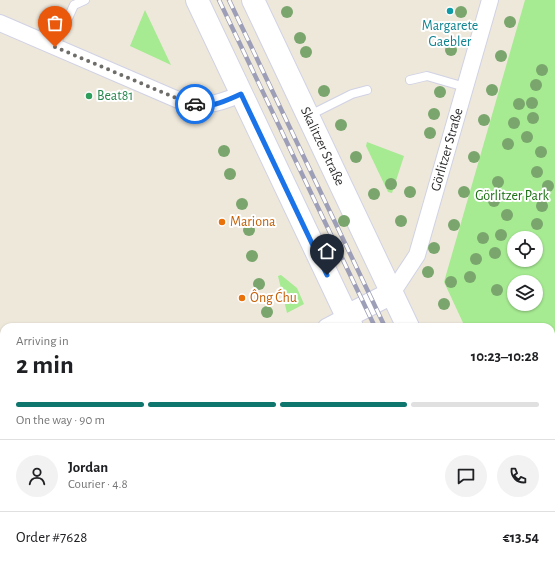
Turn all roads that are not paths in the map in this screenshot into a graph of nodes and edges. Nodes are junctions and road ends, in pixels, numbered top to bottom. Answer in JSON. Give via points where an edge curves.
{"nodes":[{"id":1,"x":85,"y":0,"type":"edge"},
{"id":2,"x":197,"y":0,"type":"edge"},
{"id":3,"x":253,"y":0,"type":"edge"},
{"id":4,"x":490,"y":0,"type":"edge"},
{"id":5,"x":0,"y":23,"type":"edge"},
{"id":6,"x":55,"y":47,"type":"junction"},
{"id":7,"x":410,"y":80,"type":"dead end"},
{"id":8,"x":465,"y":87,"type":"junction"},
{"id":9,"x":367,"y":90,"type":"dead end"},
{"id":10,"x":241,"y":94,"type":"junction"},
{"id":11,"x":308,"y":116,"type":"junction"},
{"id":12,"x":392,"y":293,"type":"junction"},
{"id":13,"x":349,"y":322,"type":"edge"},
{"id":14,"x":406,"y":323,"type":"edge"}],
"edges":[{"from":1,"to":6,"type":"lane","via":[[74,5]]},
{"from":2,"to":10,"type":"main road"},
{"from":3,"to":11,"type":"main road","name":"Skalitzer Straße"},
{"from":4,"to":8,"type":"street","name":"Görlitzer Straße"},
{"from":5,"to":6,"type":"street"},
{"from":6,"to":10,"type":"street","via":[[200,106],[219,104]]},
{"from":7,"to":8,"type":"lane","via":[[427,76]]},
{"from":8,"to":12,"type":"street","name":"Görlitzer Straße","via":[[417,256]]},
{"from":9,"to":11,"type":"lane","via":[[352,94]]},
{"from":10,"to":13,"type":"main road"},
{"from":11,"to":12,"type":"main road","name":"Skalitzer Straße"},
{"from":12,"to":13,"type":"main road"},
{"from":12,"to":14,"type":"main road","name":"Skalitzer Straße"}]}
